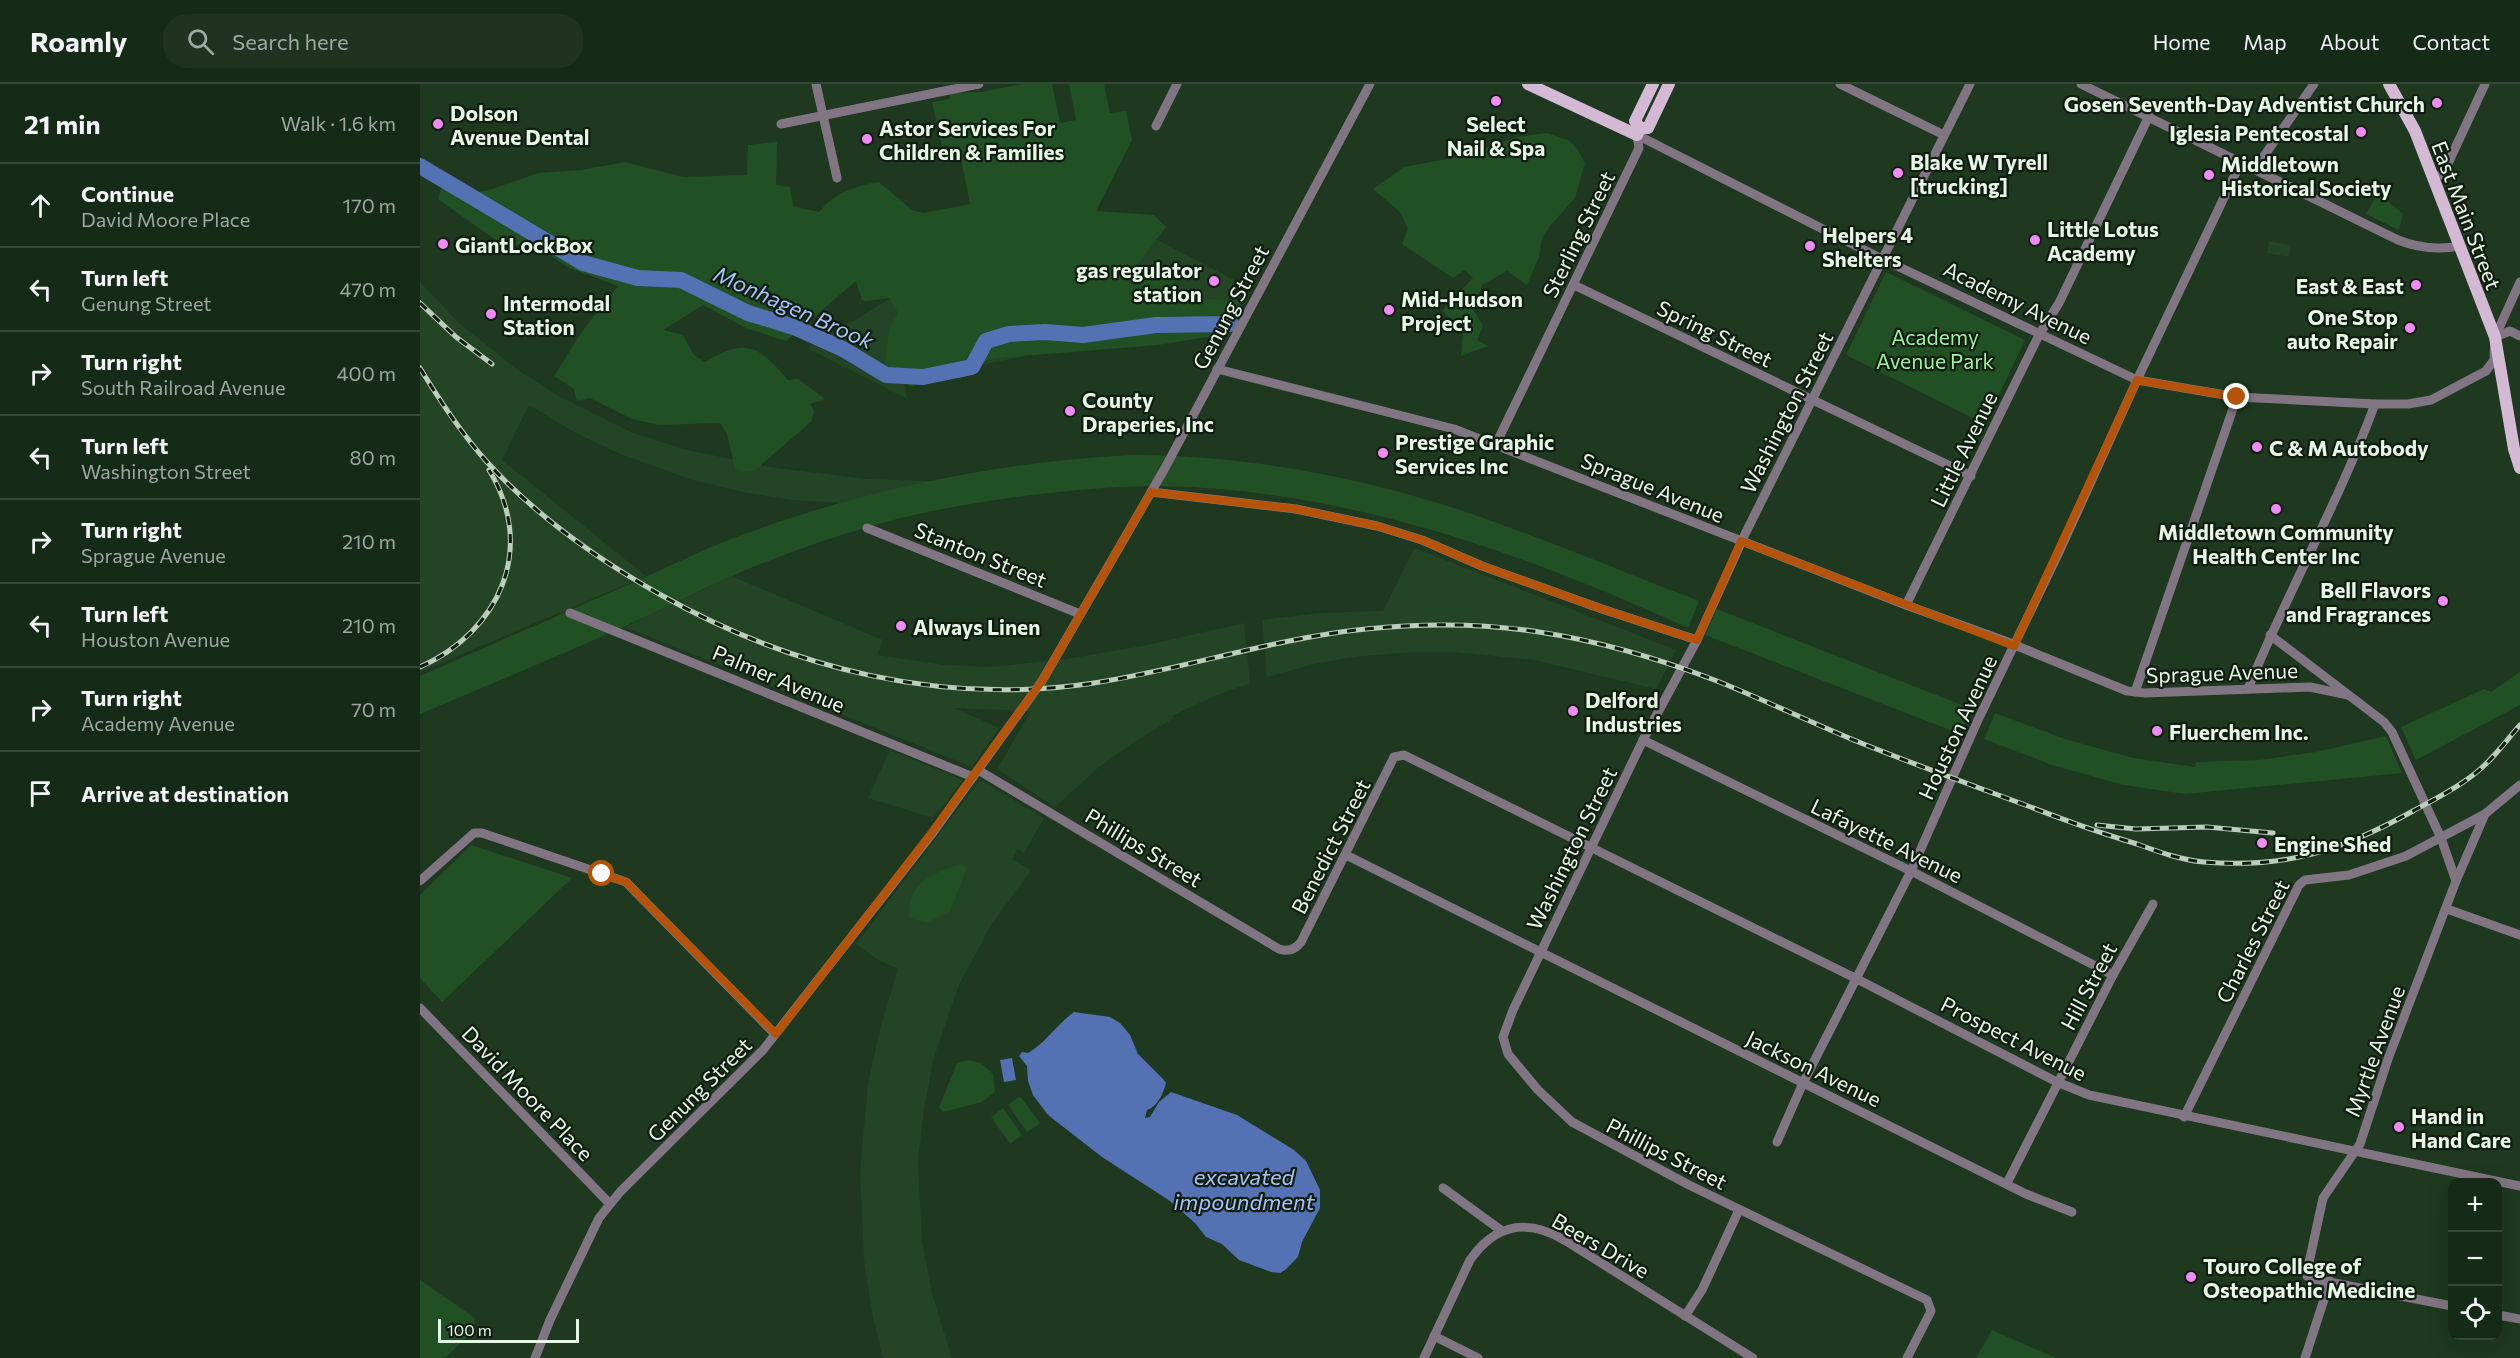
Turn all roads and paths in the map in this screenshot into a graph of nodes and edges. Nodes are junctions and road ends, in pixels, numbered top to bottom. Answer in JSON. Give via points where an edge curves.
{"nodes":[{"id":1,"x":816,"y":84,"type":"edge"},
{"id":2,"x":979,"y":84,"type":"edge"},
{"id":3,"x":1177,"y":84,"type":"edge"},
{"id":4,"x":1370,"y":84,"type":"edge"},
{"id":5,"x":1528,"y":84,"type":"edge"},
{"id":6,"x":1653,"y":84,"type":"edge"},
{"id":7,"x":1669,"y":84,"type":"edge"},
{"id":8,"x":1840,"y":84,"type":"edge"},
{"id":9,"x":1970,"y":84,"type":"edge"},
{"id":10,"x":2081,"y":84,"type":"edge"},
{"id":11,"x":2314,"y":84,"type":"edge"},
{"id":12,"x":2390,"y":84,"type":"edge"},
{"id":13,"x":2485,"y":84,"type":"edge"},
{"id":14,"x":823,"y":114,"type":"junction"},
{"id":15,"x":2149,"y":116,"type":"junction"},
{"id":16,"x":781,"y":124,"type":"dead end"},
{"id":17,"x":1156,"y":126,"type":"dead end"},
{"id":18,"x":1638,"y":132,"type":"junction"},
{"id":19,"x":1944,"y":135,"type":"junction"},
{"id":20,"x":2241,"y":162,"type":"junction"},
{"id":21,"x":2255,"y":169,"type":"junction"},
{"id":22,"x":837,"y":178,"type":"dead end"},
{"id":23,"x":2434,"y":179,"type":"junction"},
{"id":24,"x":2460,"y":246,"type":"junction"},
{"id":25,"x":1882,"y":259,"type":"junction"},
{"id":26,"x":2520,"y":282,"type":"edge"},
{"id":27,"x":1574,"y":285,"type":"junction"},
{"id":28,"x":2039,"y":335,"type":"junction"},
{"id":29,"x":2520,"y":336,"type":"edge"},
{"id":30,"x":2494,"y":337,"type":"junction"},
{"id":31,"x":1217,"y":369,"type":"junction"},
{"id":32,"x":2137,"y":380,"type":"junction"},
{"id":33,"x":2237,"y":397,"type":"junction"},
{"id":34,"x":1812,"y":400,"type":"junction"},
{"id":35,"x":2375,"y":404,"type":"junction"},
{"id":36,"x":1496,"y":444,"type":"junction"},
{"id":37,"x":2520,"y":468,"type":"edge"},
{"id":38,"x":1971,"y":476,"type":"junction"},
{"id":39,"x":1151,"y":492,"type":"junction"},
{"id":40,"x":867,"y":528,"type":"dead end"},
{"id":41,"x":1741,"y":541,"type":"junction"},
{"id":42,"x":1906,"y":605,"type":"junction"},
{"id":43,"x":570,"y":613,"type":"dead end"},
{"id":44,"x":1080,"y":614,"type":"junction"},
{"id":45,"x":2270,"y":634,"type":"junction"},
{"id":46,"x":1697,"y":640,"type":"junction"},
{"id":47,"x":2014,"y":646,"type":"junction"},
{"id":48,"x":2248,"y":689,"type":"junction"},
{"id":49,"x":2135,"y":692,"type":"junction"},
{"id":50,"x":2348,"y":695,"type":"junction"},
{"id":51,"x":1643,"y":740,"type":"junction"},
{"id":52,"x":1396,"y":755,"type":"joint"},
{"id":53,"x":976,"y":773,"type":"junction"},
{"id":54,"x":2520,"y":785,"type":"edge"},
{"id":55,"x":2485,"y":814,"type":"junction"},
{"id":56,"x":2441,"y":838,"type":"junction"},
{"id":57,"x":1592,"y":848,"type":"junction"},
{"id":58,"x":1346,"y":855,"type":"junction"},
{"id":59,"x":1911,"y":871,"type":"junction"},
{"id":60,"x":420,"y":881,"type":"edge"},
{"id":61,"x":2456,"y":881,"type":"junction"},
{"id":62,"x":2153,"y":904,"type":"dead end"},
{"id":63,"x":2447,"y":909,"type":"junction"},
{"id":64,"x":2520,"y":935,"type":"edge"},
{"id":65,"x":1291,"y":950,"type":"joint"},
{"id":66,"x":1542,"y":951,"type":"junction"},
{"id":67,"x":2113,"y":975,"type":"junction"},
{"id":68,"x":1855,"y":978,"type":"junction"},
{"id":69,"x":420,"y":1008,"type":"edge"},
{"id":70,"x":776,"y":1034,"type":"junction"},
{"id":71,"x":2057,"y":1082,"type":"junction"},
{"id":72,"x":1803,"y":1083,"type":"junction"},
{"id":73,"x":2184,"y":1117,"type":"junction"},
{"id":74,"x":1777,"y":1142,"type":"dead end"},
{"id":75,"x":2353,"y":1152,"type":"junction"},
{"id":76,"x":2007,"y":1183,"type":"junction"},
{"id":77,"x":2520,"y":1186,"type":"edge"},
{"id":78,"x":1443,"y":1188,"type":"dead end"},
{"id":79,"x":610,"y":1204,"type":"junction"},
{"id":80,"x":1739,"y":1210,"type":"junction"},
{"id":81,"x":2072,"y":1212,"type":"dead end"},
{"id":82,"x":1502,"y":1231,"type":"junction"},
{"id":83,"x":2330,"y":1281,"type":"junction"},
{"id":84,"x":2448,"y":1305,"type":"edge"},
{"id":85,"x":1685,"y":1316,"type":"junction"},
{"id":86,"x":2502,"y":1316,"type":"edge"},
{"id":87,"x":2520,"y":1319,"type":"edge"},
{"id":88,"x":1434,"y":1336,"type":"junction"},
{"id":89,"x":535,"y":1358,"type":"edge"},
{"id":90,"x":1424,"y":1358,"type":"edge"},
{"id":91,"x":1479,"y":1358,"type":"edge"},
{"id":92,"x":1753,"y":1358,"type":"edge"},
{"id":93,"x":1907,"y":1358,"type":"edge"},
{"id":94,"x":2305,"y":1358,"type":"edge"}],
"edges":[{"from":1,"to":14,"type":"street"},
{"from":2,"to":14,"type":"street"},
{"from":3,"to":17,"type":"street"},
{"from":4,"to":31,"type":"street","name":"Genung Street"},
{"from":5,"to":18,"type":"main road","name":"Academy Avenue"},
{"from":6,"to":18,"type":"main road","via":[[1635,121]]},
{"from":7,"to":18,"type":"main road","via":[[1648,128]]},
{"from":8,"to":19,"type":"street"},
{"from":9,"to":19,"type":"street","name":"Washington Street"},
{"from":10,"to":15,"type":"street"},
{"from":11,"to":21,"type":"street"},
{"from":12,"to":23,"type":"main road","name":"East Main Street"},
{"from":13,"to":23,"type":"street","via":[[2444,172]]},
{"from":14,"to":16,"type":"street"},
{"from":14,"to":22,"type":"street"},
{"from":15,"to":20,"type":"street"},
{"from":15,"to":28,"type":"street","name":"Little Avenue","via":[[2059,303]]},
{"from":18,"to":25,"type":"street","name":"Academy Avenue"},
{"from":18,"to":27,"type":"street","name":"Sterling Street","via":[[1639,148]]},
{"from":19,"to":25,"type":"street","name":"Washington Street"},
{"from":20,"to":21,"type":"street"},
{"from":20,"to":32,"type":"street","name":"Houston Avenue"},
{"from":21,"to":24,"type":"street","via":[[2409,244],[2444,249]]},
{"from":23,"to":24,"type":"main road","name":"East Main Street"},
{"from":24,"to":30,"type":"main road","name":"East Main Street"},
{"from":25,"to":28,"type":"street","name":"Academy Avenue"},
{"from":25,"to":34,"type":"street","name":"Washington Street"},
{"from":26,"to":30,"type":"street","name":"Academy Avenue"},
{"from":27,"to":34,"type":"street","name":"Spring Street"},
{"from":27,"to":36,"type":"street","name":"Sterling Street"},
{"from":28,"to":32,"type":"street","name":"Academy Avenue"},
{"from":28,"to":38,"type":"street","name":"Little Avenue"},
{"from":29,"to":30,"type":"street","via":[[2510,331]]},
{"from":30,"to":35,"type":"street","name":"Academy Avenue","via":[[2494,360],[2486,371],[2431,400]]},
{"from":30,"to":37,"type":"main road","name":"East Main Street"},
{"from":31,"to":36,"type":"street","name":"Sprague Avenue","via":[[1454,429]]},
{"from":31,"to":39,"type":"street","name":"Genung Street"},
{"from":32,"to":33,"type":"street","name":"Academy Avenue"},
{"from":32,"to":47,"type":"street","name":"Houston Avenue"},
{"from":33,"to":35,"type":"street","name":"Academy Avenue"},
{"from":33,"to":49,"type":"street"},
{"from":34,"to":38,"type":"street","name":"Spring Street"},
{"from":34,"to":41,"type":"street","name":"Washington Street"},
{"from":35,"to":45,"type":"street","via":[[2360,446]]},
{"from":36,"to":41,"type":"street","name":"Sprague Avenue"},
{"from":38,"to":42,"type":"street","name":"Little Avenue"},
{"from":39,"to":44,"type":"street","name":"Genung Street"},
{"from":39,"to":46,"type":"street","via":[[1296,509],[1377,526]]},
{"from":40,"to":44,"type":"street","name":"Stanton Street"},
{"from":41,"to":42,"type":"street","name":"Sprague Avenue"},
{"from":41,"to":46,"type":"street","name":"Washington Street"},
{"from":42,"to":47,"type":"street","name":"Sprague Avenue"},
{"from":43,"to":53,"type":"street","name":"Palmer Avenue","via":[[749,687]]},
{"from":44,"to":53,"type":"street","name":"Genung Street","via":[[1042,681]]},
{"from":45,"to":48,"type":"street"},
{"from":45,"to":50,"type":"street"},
{"from":46,"to":51,"type":"street","name":"Washington Street"},
{"from":47,"to":49,"type":"street","name":"Sprague Avenue"},
{"from":47,"to":59,"type":"street","name":"Houston Avenue"},
{"from":48,"to":49,"type":"street","name":"Sprague Avenue"},
{"from":48,"to":50,"type":"street","name":"Sprague Avenue","via":[[2310,687]]},
{"from":50,"to":56,"type":"street","via":[[2392,732]]},
{"from":51,"to":57,"type":"street","name":"Washington Street"},
{"from":51,"to":59,"type":"street","name":"Lafayette Avenue"},
{"from":52,"to":57,"type":"street","name":"Prospect Avenue","via":[[1408,756]]},
{"from":52,"to":58,"type":"street","name":"Benedict Street"},
{"from":53,"to":65,"type":"street","name":"Phillips Street","via":[[1279,949]]},
{"from":53,"to":70,"type":"street","name":"Genung Street"},
{"from":54,"to":55,"type":"street"},
{"from":55,"to":56,"type":"street"},
{"from":55,"to":61,"type":"street","name":"Myrtle Avenue"},
{"from":56,"to":61,"type":"street"},
{"from":56,"to":73,"type":"street","name":"Charles Street","via":[[2379,866],[2349,875],[2305,879],[2299,885]]},
{"from":57,"to":66,"type":"street","name":"Washington Street"},
{"from":57,"to":68,"type":"street","name":"Prospect Avenue"},
{"from":58,"to":65,"type":"street","name":"Benedict Street","via":[[1301,942]]},
{"from":58,"to":66,"type":"street","name":"Jackson Avenue"},
{"from":59,"to":67,"type":"street","name":"Lafayette Avenue"},
{"from":59,"to":68,"type":"street","name":"Houston Avenue"},
{"from":60,"to":70,"type":"street","via":[[474,833],[482,833],[626,882]]},
{"from":61,"to":63,"type":"street","name":"Myrtle Avenue"},
{"from":62,"to":67,"type":"street","name":"Hill Street"},
{"from":63,"to":64,"type":"street"},
{"from":63,"to":75,"type":"street","name":"Myrtle Avenue","via":[[2388,1059],[2360,1144]]},
{"from":66,"to":72,"type":"street","name":"Jackson Avenue"},
{"from":66,"to":80,"type":"street","name":"Phillips Street","via":[[1504,1031],[1503,1043],[1508,1054],[1572,1122]]},
{"from":67,"to":71,"type":"street","name":"Hill Street"},
{"from":68,"to":71,"type":"street","name":"Prospect Avenue"},
{"from":68,"to":72,"type":"street","name":"Houston Avenue"},
{"from":69,"to":79,"type":"street","name":"David Moore Place"},
{"from":70,"to":79,"type":"street","name":"Genung Street"},
{"from":71,"to":73,"type":"street","name":"Prospect Avenue","via":[[2089,1095]]},
{"from":71,"to":76,"type":"street","name":"Hill Street"},
{"from":72,"to":74,"type":"street","name":"Houston Avenue"},
{"from":72,"to":76,"type":"street","name":"Jackson Avenue"},
{"from":73,"to":75,"type":"street","name":"Prospect Avenue"},
{"from":75,"to":77,"type":"street","name":"Prospect Avenue"},
{"from":75,"to":83,"type":"street","name":"Myrtle Avenue","via":[[2323,1198],[2307,1272],[2307,1276]]},
{"from":76,"to":81,"type":"street","name":"Jackson Avenue"},
{"from":78,"to":82,"type":"street"},
{"from":79,"to":89,"type":"street","name":"Genung Street","via":[[583,1247]]},
{"from":80,"to":85,"type":"street","via":[[1702,1290]]},
{"from":80,"to":93,"type":"street","name":"Phillips Street","via":[[1927,1300],[1930,1311]]},
{"from":82,"to":85,"type":"street","name":"Beers Drive","via":[[1527,1227],[1554,1234]]},
{"from":82,"to":88,"type":"street","via":[[1483,1244],[1470,1260]]},
{"from":83,"to":84,"type":"street"},
{"from":83,"to":94,"type":"street"},
{"from":85,"to":92,"type":"street"},
{"from":86,"to":87,"type":"street"},
{"from":88,"to":90,"type":"street"},
{"from":88,"to":91,"type":"street"}]}
